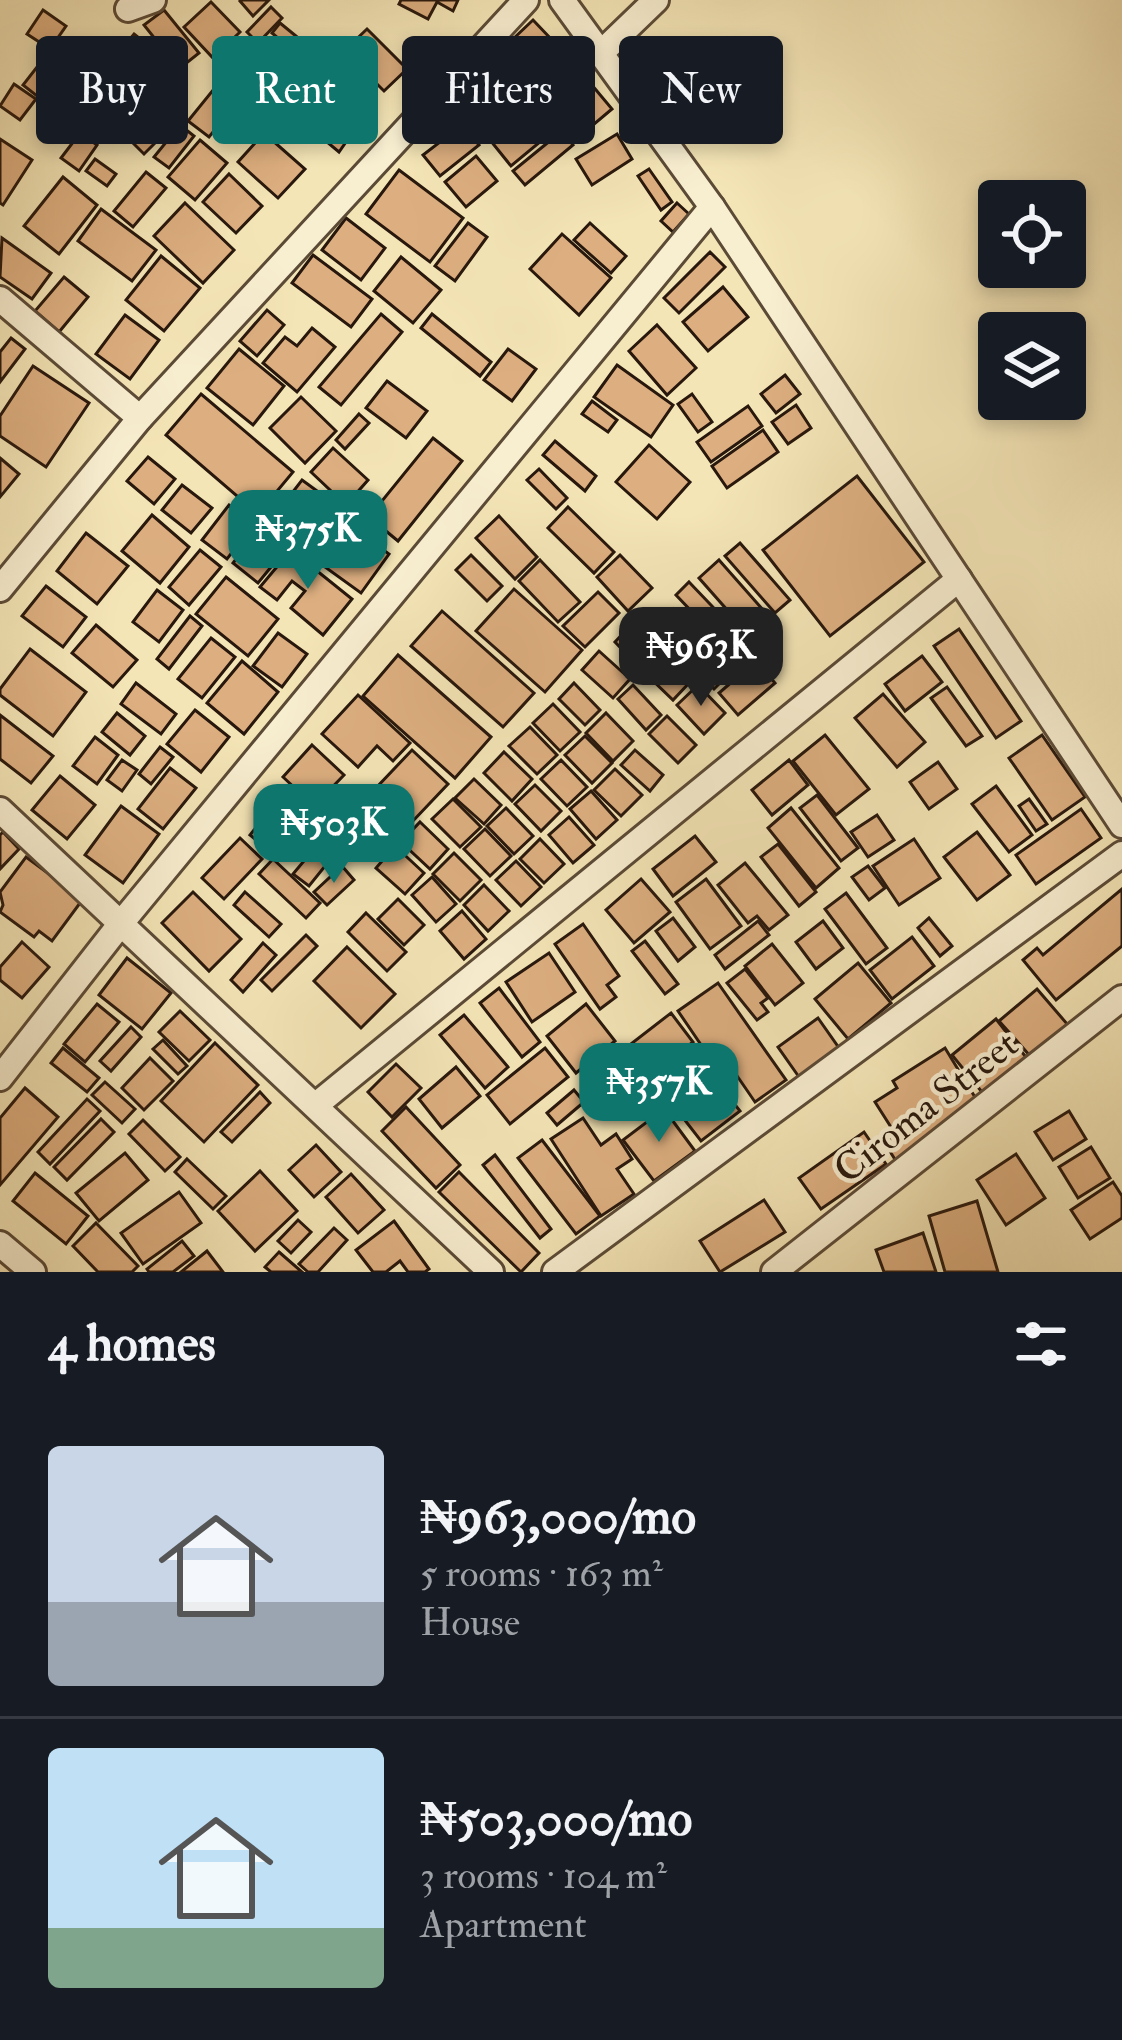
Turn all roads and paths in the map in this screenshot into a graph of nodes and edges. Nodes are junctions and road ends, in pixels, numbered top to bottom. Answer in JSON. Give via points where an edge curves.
{"nodes":[{"id":1,"x":526,"y":0,"type":"edge"},
{"id":2,"x":562,"y":0,"type":"edge"},
{"id":3,"x":656,"y":0,"type":"edge"},
{"id":4,"x":601,"y":53,"type":"junction"},
{"id":5,"x":712,"y":207,"type":"junction"},
{"id":6,"x":0,"y":299,"type":"edge"},
{"id":7,"x":140,"y":418,"type":"junction"},
{"id":8,"x":959,"y":579,"type":"junction"},
{"id":9,"x":0,"y":589,"type":"edge"},
{"id":10,"x":0,"y":810,"type":"edge"},
{"id":11,"x":1122,"y":825,"type":"edge"},
{"id":12,"x":1122,"y":854,"type":"edge"},
{"id":13,"x":122,"y":922,"type":"junction"},
{"id":14,"x":1122,"y":998,"type":"edge"},
{"id":15,"x":0,"y":1078,"type":"edge"},
{"id":16,"x":316,"y":1105,"type":"junction"},
{"id":17,"x":0,"y":1244,"type":"edge"},
{"id":18,"x":33,"y":1272,"type":"edge"},
{"id":19,"x":491,"y":1272,"type":"edge"},
{"id":20,"x":556,"y":1272,"type":"edge"},
{"id":21,"x":774,"y":1272,"type":"edge"}],
"edges":[{"from":1,"to":7,"type":"street"},
{"from":2,"to":4,"type":"street"},
{"from":3,"to":4,"type":"street"},
{"from":4,"to":5,"type":"street"},
{"from":5,"to":8,"type":"street"},
{"from":5,"to":13,"type":"street"},
{"from":6,"to":7,"type":"street"},
{"from":7,"to":9,"type":"street"},
{"from":8,"to":11,"type":"street"},
{"from":8,"to":16,"type":"street"},
{"from":10,"to":13,"type":"street"},
{"from":12,"to":20,"type":"street"},
{"from":13,"to":15,"type":"street"},
{"from":13,"to":16,"type":"street"},
{"from":14,"to":21,"type":"street","name":"Ciroma Street"},
{"from":16,"to":19,"type":"street"},
{"from":17,"to":18,"type":"street"}]}
